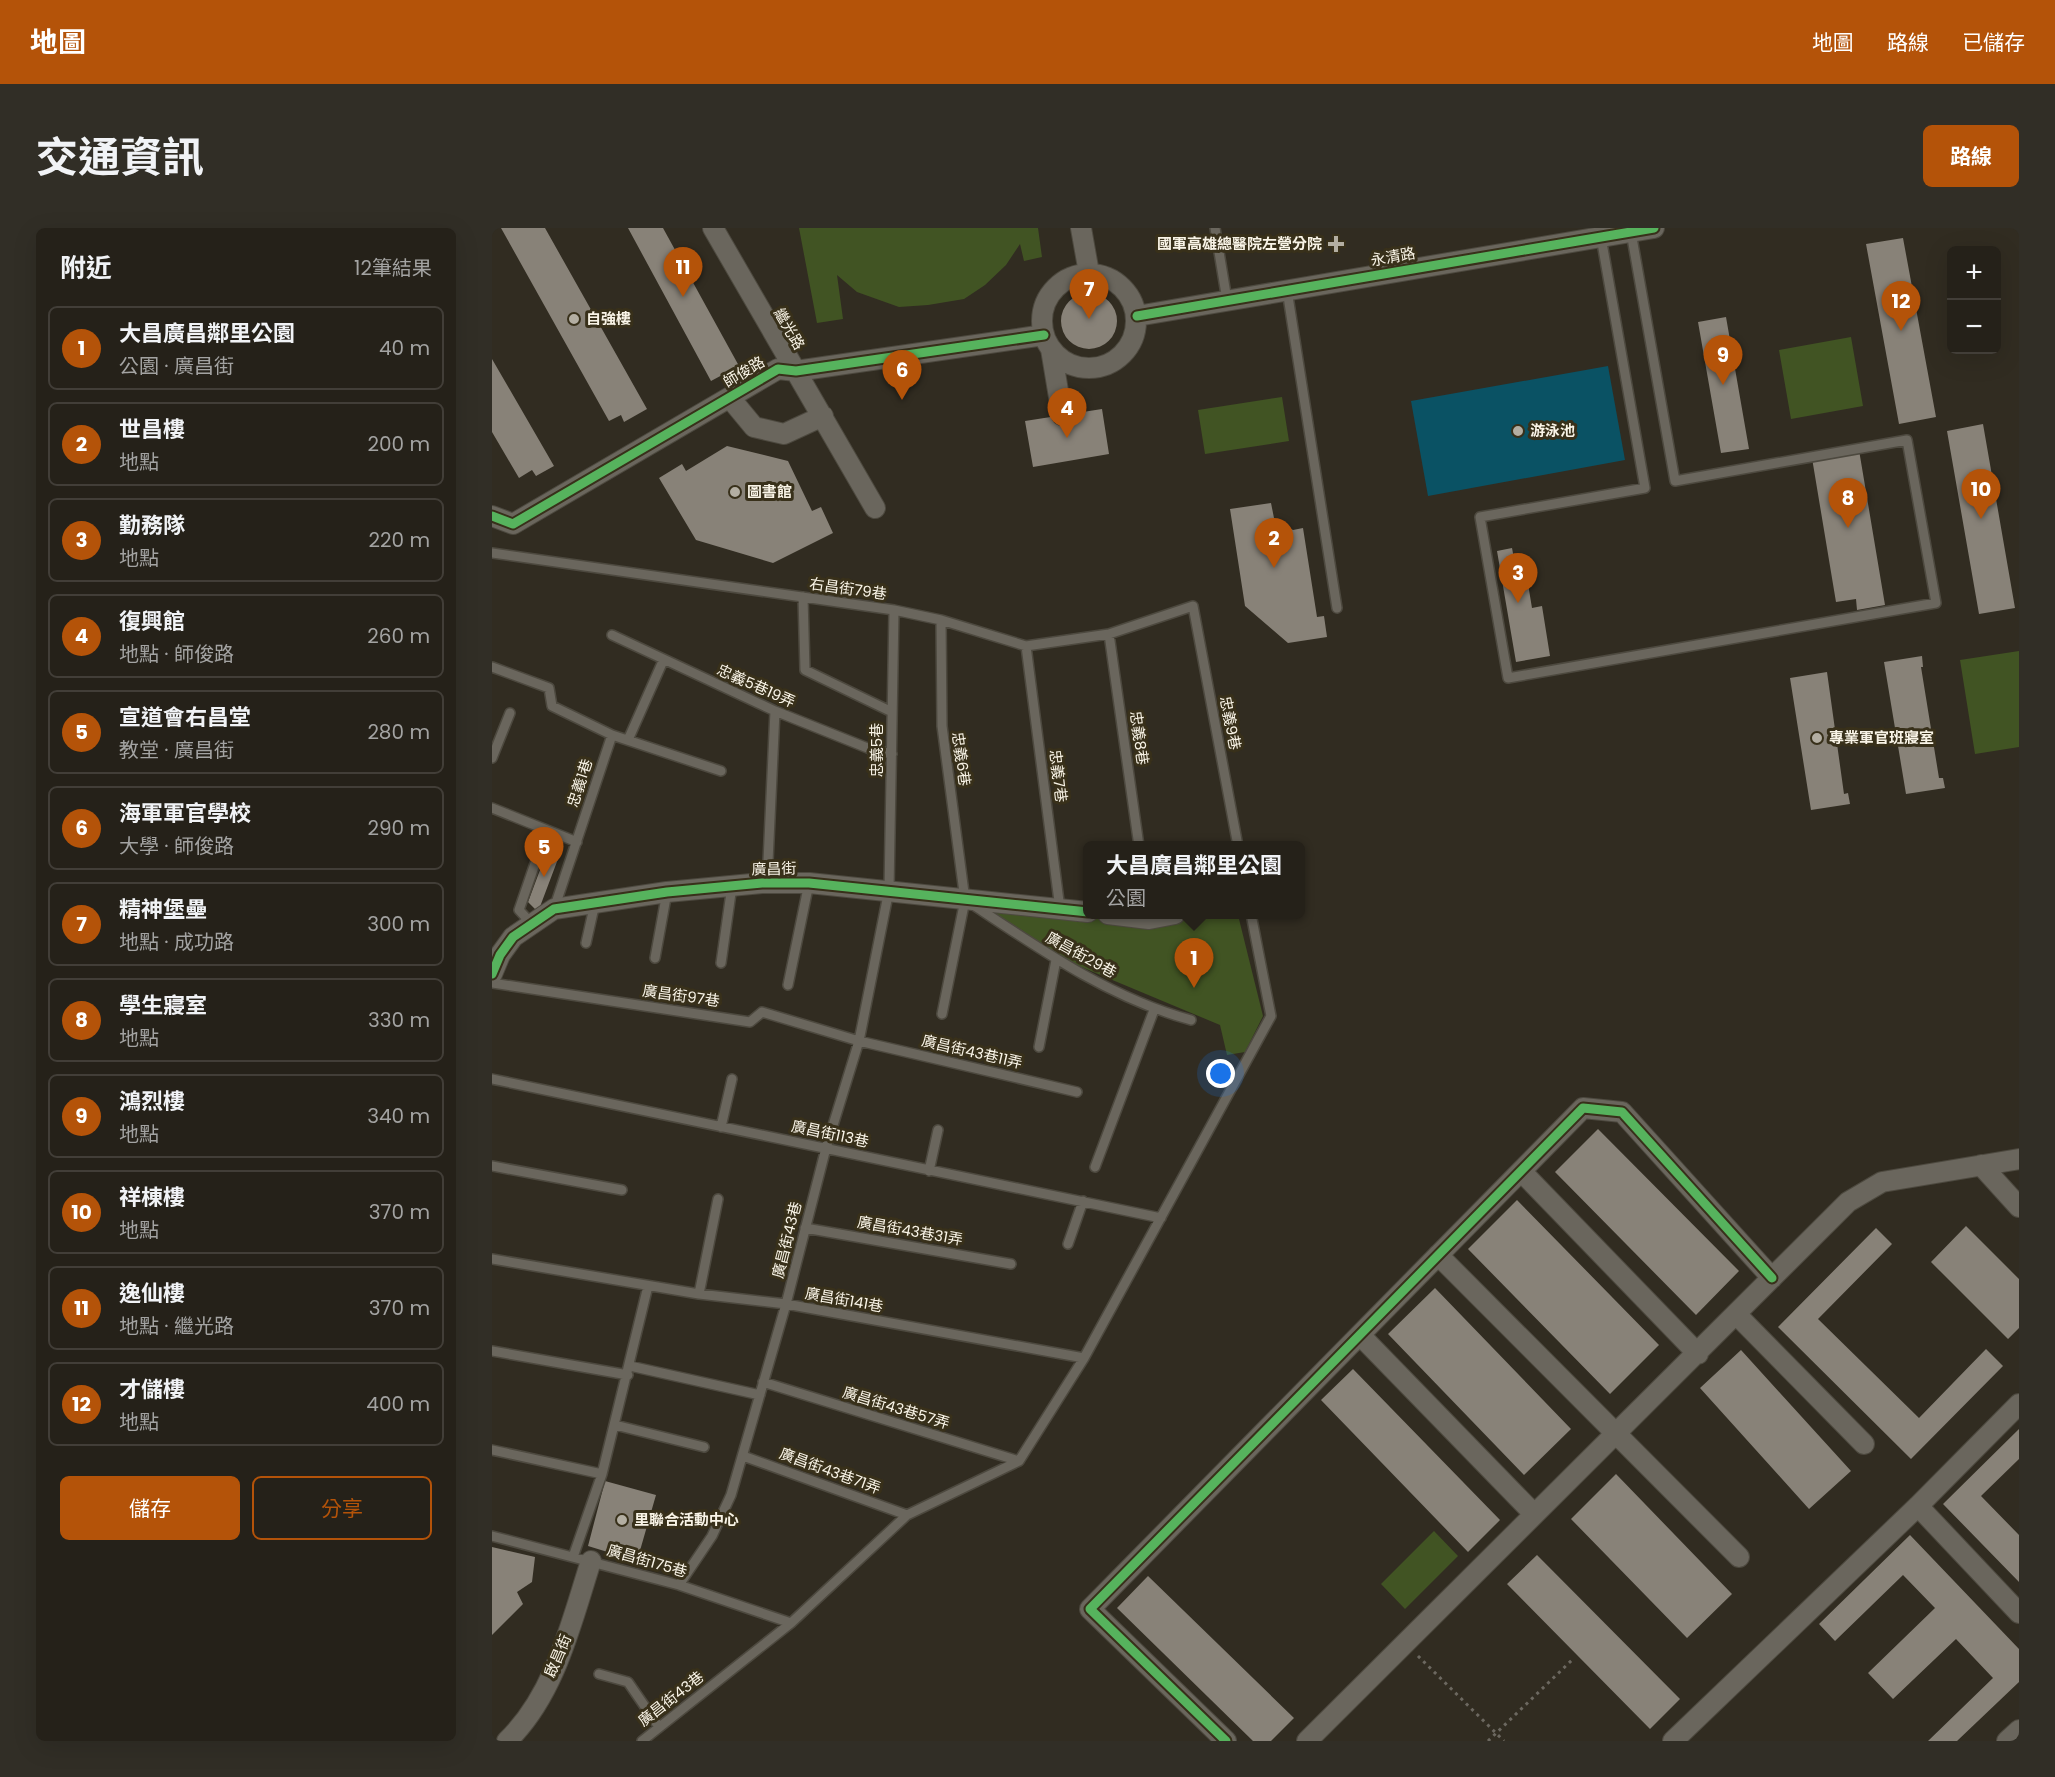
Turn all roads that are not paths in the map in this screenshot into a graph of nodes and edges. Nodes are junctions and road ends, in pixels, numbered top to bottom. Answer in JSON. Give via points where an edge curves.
{"nodes":[{"id":1,"x":713,"y":228,"type":"edge"},
{"id":2,"x":1081,"y":228,"type":"edge"},
{"id":3,"x":1215,"y":228,"type":"edge"},
{"id":4,"x":1654,"y":228,"type":"edge"},
{"id":5,"x":1631,"y":232,"type":"junction"},
{"id":6,"x":1601,"y":237,"type":"junction"},
{"id":7,"x":1089,"y":273,"type":"junction"},
{"id":8,"x":1287,"y":290,"type":"junction"},
{"id":9,"x":1227,"y":300,"type":"junction"},
{"id":10,"x":1137,"y":316,"type":"junction"},
{"id":11,"x":1048,"y":342,"type":"junction"},
{"id":12,"x":796,"y":371,"type":"junction"},
{"id":13,"x":730,"y":398,"type":"junction"},
{"id":14,"x":1062,"y":415,"type":"dead end"},
{"id":15,"x":823,"y":416,"type":"junction"},
{"id":16,"x":875,"y":507,"type":"dead end"},
{"id":17,"x":492,"y":516,"type":"edge"},
{"id":18,"x":492,"y":553,"type":"edge"},
{"id":19,"x":803,"y":597,"type":"junction"},
{"id":20,"x":1193,"y":606,"type":"joint"},
{"id":21,"x":1337,"y":608,"type":"dead end"},
{"id":22,"x":894,"y":610,"type":"junction"},
{"id":23,"x":940,"y":620,"type":"junction"},
{"id":24,"x":1109,"y":634,"type":"junction"},
{"id":25,"x":612,"y":635,"type":"dead end"},
{"id":26,"x":1026,"y":646,"type":"junction"},
{"id":27,"x":663,"y":661,"type":"junction"},
{"id":28,"x":492,"y":667,"type":"edge"},
{"id":29,"x":775,"y":711,"type":"junction"},
{"id":30,"x":892,"y":712,"type":"junction"},
{"id":31,"x":510,"y":713,"type":"dead end"},
{"id":32,"x":612,"y":735,"type":"junction"},
{"id":33,"x":628,"y":740,"type":"junction"},
{"id":34,"x":892,"y":754,"type":"junction"},
{"id":35,"x":492,"y":758,"type":"edge"},
{"id":36,"x":721,"y":771,"type":"dead end"},
{"id":37,"x":492,"y":808,"type":"edge"},
{"id":38,"x":1138,"y":841,"type":"edge"},
{"id":39,"x":1237,"y":841,"type":"edge"},
{"id":40,"x":577,"y":842,"type":"junction"},
{"id":41,"x":541,"y":846,"type":"dead end"},
{"id":42,"x":767,"y":883,"type":"junction"},
{"id":43,"x":809,"y":883,"type":"junction"},
{"id":44,"x":732,"y":886,"type":"junction"},
{"id":45,"x":889,"y":890,"type":"junction"},
{"id":46,"x":667,"y":892,"type":"junction"},
{"id":47,"x":965,"y":900,"type":"junction"},
{"id":48,"x":595,"y":903,"type":"junction"},
{"id":49,"x":554,"y":909,"type":"junction"},
{"id":50,"x":1060,"y":909,"type":"junction"},
{"id":51,"x":1083,"y":911,"type":"edge"},
{"id":52,"x":1252,"y":919,"type":"edge"},
{"id":53,"x":531,"y":923,"type":"junction"},
{"id":54,"x":586,"y":943,"type":"dead end"},
{"id":55,"x":496,"y":954,"type":"edge"},
{"id":56,"x":655,"y":958,"type":"dead end"},
{"id":57,"x":1056,"y":960,"type":"junction"},
{"id":58,"x":721,"y":963,"type":"dead end"},
{"id":59,"x":492,"y":974,"type":"edge"},
{"id":60,"x":492,"y":983,"type":"edge"},
{"id":61,"x":788,"y":985,"type":"dead end"},
{"id":62,"x":1154,"y":1010,"type":"junction"},
{"id":63,"x":942,"y":1014,"type":"dead end"},
{"id":64,"x":1191,"y":1020,"type":"dead end"},
{"id":65,"x":859,"y":1041,"type":"junction"},
{"id":66,"x":1039,"y":1047,"type":"dead end"},
{"id":67,"x":492,"y":1079,"type":"edge"},
{"id":68,"x":732,"y":1079,"type":"dead end"},
{"id":69,"x":1077,"y":1092,"type":"dead end"},
{"id":70,"x":721,"y":1127,"type":"junction"},
{"id":71,"x":938,"y":1130,"type":"dead end"},
{"id":72,"x":826,"y":1148,"type":"junction"},
{"id":73,"x":2019,"y":1159,"type":"edge"},
{"id":74,"x":1981,"y":1165,"type":"junction"},
{"id":75,"x":492,"y":1166,"type":"edge"},
{"id":76,"x":1095,"y":1167,"type":"dead end"},
{"id":77,"x":929,"y":1170,"type":"junction"},
{"id":78,"x":1521,"y":1170,"type":"junction"},
{"id":79,"x":622,"y":1190,"type":"dead end"},
{"id":80,"x":718,"y":1199,"type":"dead end"},
{"id":81,"x":1083,"y":1201,"type":"junction"},
{"id":82,"x":2019,"y":1207,"type":"edge"},
{"id":83,"x":1161,"y":1218,"type":"junction"},
{"id":84,"x":805,"y":1228,"type":"junction"},
{"id":85,"x":1068,"y":1244,"type":"dead end"},
{"id":86,"x":1438,"y":1255,"type":"junction"},
{"id":87,"x":492,"y":1259,"type":"edge"},
{"id":88,"x":1011,"y":1264,"type":"dead end"},
{"id":89,"x":1772,"y":1278,"type":"junction"},
{"id":90,"x":648,"y":1286,"type":"junction"},
{"id":91,"x":699,"y":1294,"type":"junction"},
{"id":92,"x":786,"y":1304,"type":"junction"},
{"id":93,"x":1736,"y":1314,"type":"junction"},
{"id":94,"x":1360,"y":1335,"type":"junction"},
{"id":95,"x":492,"y":1351,"type":"edge"},
{"id":96,"x":1698,"y":1354,"type":"junction"},
{"id":97,"x":1084,"y":1358,"type":"junction"},
{"id":98,"x":629,"y":1371,"type":"junction"},
{"id":99,"x":763,"y":1382,"type":"junction"},
{"id":100,"x":760,"y":1395,"type":"junction"},
{"id":101,"x":2019,"y":1404,"type":"edge"},
{"id":102,"x":615,"y":1425,"type":"junction"},
{"id":103,"x":1615,"y":1434,"type":"junction"},
{"id":104,"x":1863,"y":1444,"type":"dead end"},
{"id":105,"x":704,"y":1447,"type":"dead end"},
{"id":106,"x":492,"y":1450,"type":"edge"},
{"id":107,"x":743,"y":1456,"type":"junction"},
{"id":108,"x":1019,"y":1461,"type":"junction"},
{"id":109,"x":602,"y":1474,"type":"junction"},
{"id":110,"x":1918,"y":1506,"type":"junction"},
{"id":111,"x":1534,"y":1514,"type":"junction"},
{"id":112,"x":907,"y":1515,"type":"junction"},
{"id":113,"x":492,"y":1536,"type":"edge"},
{"id":114,"x":1738,"y":1557,"type":"dead end"},
{"id":115,"x":582,"y":1559,"type":"junction"},
{"id":116,"x":679,"y":1585,"type":"junction"},
{"id":117,"x":2019,"y":1613,"type":"edge"},
{"id":118,"x":791,"y":1623,"type":"junction"},
{"id":119,"x":599,"y":1674,"type":"dead end"},
{"id":120,"x":659,"y":1727,"type":"junction"},
{"id":121,"x":2019,"y":1730,"type":"edge"},
{"id":122,"x":507,"y":1741,"type":"edge"},
{"id":123,"x":642,"y":1741,"type":"edge"},
{"id":124,"x":1226,"y":1741,"type":"edge"},
{"id":125,"x":1307,"y":1741,"type":"edge"},
{"id":126,"x":1673,"y":1741,"type":"edge"},
{"id":127,"x":2007,"y":1741,"type":"edge"}],
"edges":[{"from":1,"to":12,"type":"street","name":"繼光路"},
{"from":2,"to":7,"type":"street"},
{"from":3,"to":9,"type":"lane"},
{"from":4,"to":5,"type":"street","name":"永清路"},
{"from":5,"to":6,"type":"street","name":"永清路"},
{"from":5,"to":6,"type":"lane","via":[[1675,481],[1907,440],[1936,603],[1508,678],[1480,517],[1645,488]]},
{"from":6,"to":8,"type":"street","name":"永清路"},
{"from":7,"to":10,"type":"street","via":[[1115,281],[1133,302]]},
{"from":7,"to":11,"type":"street","via":[[1074,276],[1051,293],[1043,314]]},
{"from":8,"to":9,"type":"street","name":"永清路"},
{"from":8,"to":21,"type":"lane"},
{"from":9,"to":10,"type":"street","name":"永清路"},
{"from":10,"to":11,"type":"street","via":[[1130,346],[1107,365],[1092,369],[1076,367],[1062,360]]},
{"from":11,"to":12,"type":"street","name":"師俊路"},
{"from":11,"to":14,"type":"street"},
{"from":12,"to":13,"type":"street","name":"師俊路","via":[[778,369]]},
{"from":12,"to":15,"type":"street","name":"繼光路"},
{"from":13,"to":15,"type":"street","via":[[754,427],[784,434]]},
{"from":13,"to":17,"type":"street","name":"師俊路","via":[[513,524]]},
{"from":15,"to":16,"type":"street","name":"繼光路"},
{"from":18,"to":19,"type":"lane","name":"右昌街79巷"},
{"from":19,"to":22,"type":"lane","name":"右昌街79巷"},
{"from":19,"to":30,"type":"lane","via":[[805,670]]},
{"from":20,"to":24,"type":"lane","name":"右昌街79巷"},
{"from":20,"to":39,"type":"lane","name":"忠義9巷"},
{"from":22,"to":23,"type":"lane","name":"右昌街79巷"},
{"from":22,"to":30,"type":"lane","name":"忠義5巷"},
{"from":23,"to":26,"type":"lane","name":"右昌街79巷"},
{"from":23,"to":47,"type":"lane","name":"忠義6巷","via":[[942,726]]},
{"from":24,"to":26,"type":"lane","name":"右昌街79巷"},
{"from":24,"to":38,"type":"lane","name":"忠義8巷"},
{"from":25,"to":27,"type":"lane","name":"忠義5巷19弄"},
{"from":26,"to":50,"type":"lane","name":"忠義7巷"},
{"from":27,"to":29,"type":"lane","name":"忠義5巷19弄"},
{"from":27,"to":33,"type":"lane"},
{"from":28,"to":32,"type":"lane","via":[[549,688],[552,706]]},
{"from":29,"to":34,"type":"lane","name":"忠義5巷19弄"},
{"from":29,"to":42,"type":"lane"},
{"from":30,"to":34,"type":"lane","name":"忠義5巷"},
{"from":31,"to":35,"type":"lane"},
{"from":32,"to":33,"type":"lane"},
{"from":32,"to":40,"type":"lane","name":"忠義1巷"},
{"from":33,"to":36,"type":"lane"},
{"from":34,"to":45,"type":"lane","name":"忠義5巷"},
{"from":37,"to":40,"type":"lane"},
{"from":40,"to":49,"type":"lane","name":"忠義1巷"},
{"from":41,"to":53,"type":"lane","via":[[519,910]]},
{"from":42,"to":43,"type":"street","name":"廣昌街"},
{"from":42,"to":44,"type":"street","name":"廣昌街"},
{"from":43,"to":45,"type":"street","name":"廣昌街"},
{"from":43,"to":61,"type":"lane"},
{"from":44,"to":46,"type":"street","name":"廣昌街"},
{"from":44,"to":58,"type":"lane"},
{"from":45,"to":47,"type":"street","name":"廣昌街"},
{"from":45,"to":65,"type":"lane","name":"廣昌街43巷"},
{"from":46,"to":48,"type":"street","name":"廣昌街"},
{"from":46,"to":56,"type":"lane"},
{"from":47,"to":50,"type":"street","name":"廣昌街"},
{"from":47,"to":57,"type":"lane","name":"廣昌街29巷"},
{"from":47,"to":63,"type":"lane","name":"忠義6巷"},
{"from":48,"to":49,"type":"street","name":"廣昌街"},
{"from":48,"to":54,"type":"lane"},
{"from":49,"to":53,"type":"street","name":"廣昌街"},
{"from":50,"to":51,"type":"street","name":"廣昌街"},
{"from":52,"to":83,"type":"lane","via":[[1271,1016]]},
{"from":53,"to":55,"type":"street","name":"廣昌街"},
{"from":55,"to":59,"type":"street","name":"廣昌街"},
{"from":57,"to":62,"type":"lane","name":"廣昌街29巷"},
{"from":57,"to":66,"type":"lane"},
{"from":60,"to":65,"type":"lane","name":"廣昌街97巷","via":[[750,1022],[762,1012]]},
{"from":62,"to":64,"type":"lane","name":"廣昌街29巷"},
{"from":62,"to":76,"type":"lane"},
{"from":65,"to":69,"type":"lane","name":"廣昌街43巷11弄"},
{"from":65,"to":72,"type":"lane","name":"廣昌街43巷"},
{"from":67,"to":70,"type":"lane","name":"廣昌街113巷"},
{"from":68,"to":70,"type":"lane"},
{"from":70,"to":72,"type":"lane","name":"廣昌街113巷"},
{"from":71,"to":77,"type":"lane"},
{"from":72,"to":77,"type":"lane","name":"廣昌街113巷"},
{"from":72,"to":84,"type":"lane","name":"廣昌街43巷"},
{"from":73,"to":74,"type":"street"},
{"from":74,"to":82,"type":"street"},
{"from":74,"to":89,"type":"street","via":[[1882,1182],[1848,1202]]},
{"from":75,"to":79,"type":"lane"},
{"from":77,"to":81,"type":"lane","name":"廣昌街113巷"},
{"from":78,"to":86,"type":"street"},
{"from":78,"to":89,"type":"street","via":[[1582,1108],[1622,1112]]},
{"from":78,"to":96,"type":"street"},
{"from":80,"to":91,"type":"lane"},
{"from":81,"to":83,"type":"lane","name":"廣昌街113巷"},
{"from":81,"to":85,"type":"lane"},
{"from":83,"to":97,"type":"lane"},
{"from":84,"to":88,"type":"lane","name":"廣昌街43巷31弄"},
{"from":84,"to":92,"type":"lane","name":"廣昌街43巷"},
{"from":86,"to":94,"type":"street"},
{"from":86,"to":103,"type":"street"},
{"from":87,"to":90,"type":"lane","name":"廣昌街141巷"},
{"from":89,"to":93,"type":"street"},
{"from":90,"to":91,"type":"lane","name":"廣昌街141巷"},
{"from":90,"to":98,"type":"lane"},
{"from":91,"to":92,"type":"lane","name":"廣昌街141巷"},
{"from":92,"to":97,"type":"lane","name":"廣昌街141巷"},
{"from":92,"to":99,"type":"lane","name":"廣昌街43巷"},
{"from":93,"to":96,"type":"street"},
{"from":93,"to":104,"type":"street"},
{"from":94,"to":111,"type":"street"},
{"from":94,"to":124,"type":"street","via":[[1090,1609]]},
{"from":95,"to":98,"type":"lane"},
{"from":96,"to":103,"type":"street"},
{"from":97,"to":108,"type":"lane"},
{"from":98,"to":100,"type":"lane"},
{"from":98,"to":102,"type":"lane"},
{"from":99,"to":100,"type":"lane","name":"廣昌街43巷"},
{"from":99,"to":108,"type":"lane","name":"廣昌街43巷57弄"},
{"from":100,"to":107,"type":"lane","name":"廣昌街43巷"},
{"from":101,"to":110,"type":"street"},
{"from":102,"to":105,"type":"lane"},
{"from":102,"to":109,"type":"lane"},
{"from":103,"to":111,"type":"street"},
{"from":103,"to":114,"type":"street"},
{"from":106,"to":109,"type":"lane"},
{"from":107,"to":112,"type":"lane","name":"廣昌街43巷71弄"},
{"from":107,"to":116,"type":"lane","name":"廣昌街43巷","via":[[712,1536]]},
{"from":108,"to":112,"type":"lane","name":"廣昌街43巷"},
{"from":109,"to":115,"type":"lane"},
{"from":110,"to":117,"type":"street"},
{"from":110,"to":126,"type":"street"},
{"from":111,"to":125,"type":"street"},
{"from":112,"to":118,"type":"lane","name":"廣昌街43巷"},
{"from":113,"to":115,"type":"lane","name":"廣昌街175巷"},
{"from":115,"to":116,"type":"lane","name":"廣昌街175巷"},
{"from":115,"to":122,"type":"street","name":"啟昌街","via":[[560,1656],[525,1724]]},
{"from":116,"to":118,"type":"lane","name":"廣昌街175巷"},
{"from":118,"to":120,"type":"lane","name":"廣昌街43巷"},
{"from":119,"to":120,"type":"lane","via":[[627,1682]]},
{"from":120,"to":123,"type":"lane","name":"廣昌街43巷"},
{"from":121,"to":127,"type":"street"}]}
